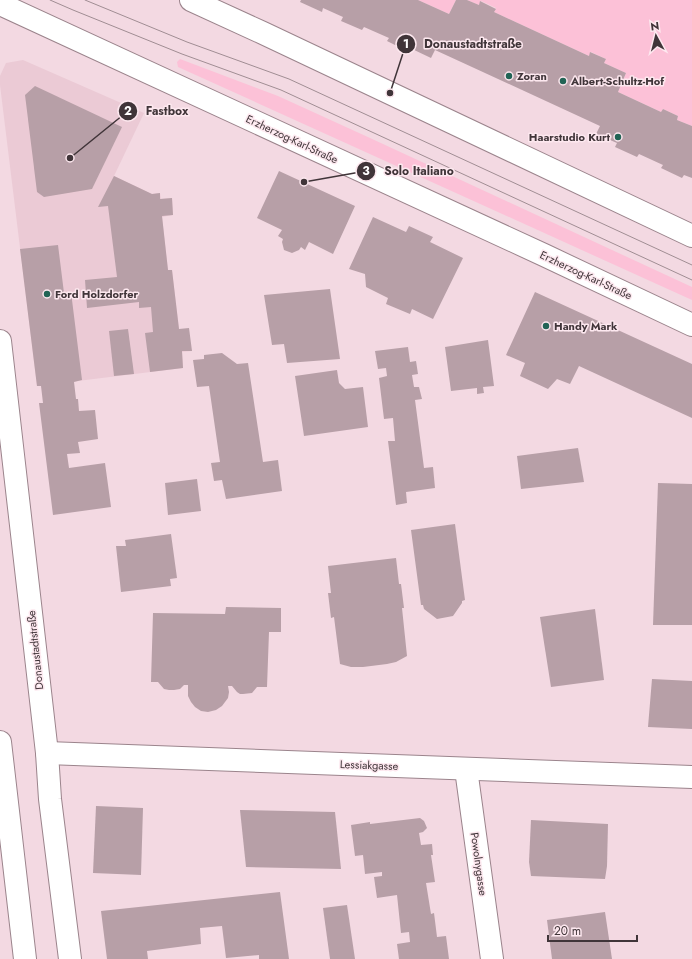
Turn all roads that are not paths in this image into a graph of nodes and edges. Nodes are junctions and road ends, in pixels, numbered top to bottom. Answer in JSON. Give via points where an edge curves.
{"nodes":[{"id":1,"x":191,"y":0,"type":"edge"},
{"id":2,"x":0,"y":4,"type":"edge"},
{"id":3,"x":692,"y":236,"type":"edge"},
{"id":4,"x":692,"y":325,"type":"edge"},
{"id":5,"x":0,"y":342,"type":"edge"},
{"id":6,"x":0,"y":742,"type":"edge"},
{"id":7,"x":47,"y":753,"type":"junction"},
{"id":8,"x":466,"y":769,"type":"junction"},
{"id":9,"x":692,"y":777,"type":"edge"},
{"id":10,"x":25,"y":959,"type":"edge"},
{"id":11,"x":70,"y":959,"type":"edge"},
{"id":12,"x":492,"y":959,"type":"edge"}],
"edges":[{"from":1,"to":3,"type":"main road"},
{"from":2,"to":4,"type":"main road","name":"Erzherzog-Karl-Straße"},
{"from":5,"to":7,"type":"main road","name":"Donaustadtstraße"},
{"from":6,"to":10,"type":"main road"},
{"from":7,"to":8,"type":"main road","name":"Lessiakgasse"},
{"from":7,"to":11,"type":"main road","name":"Donaustadtstraße","via":[[50,799]]},
{"from":8,"to":9,"type":"main road","name":"Lessiakgasse"},
{"from":8,"to":12,"type":"main road","name":"Powolnygasse"}]}
